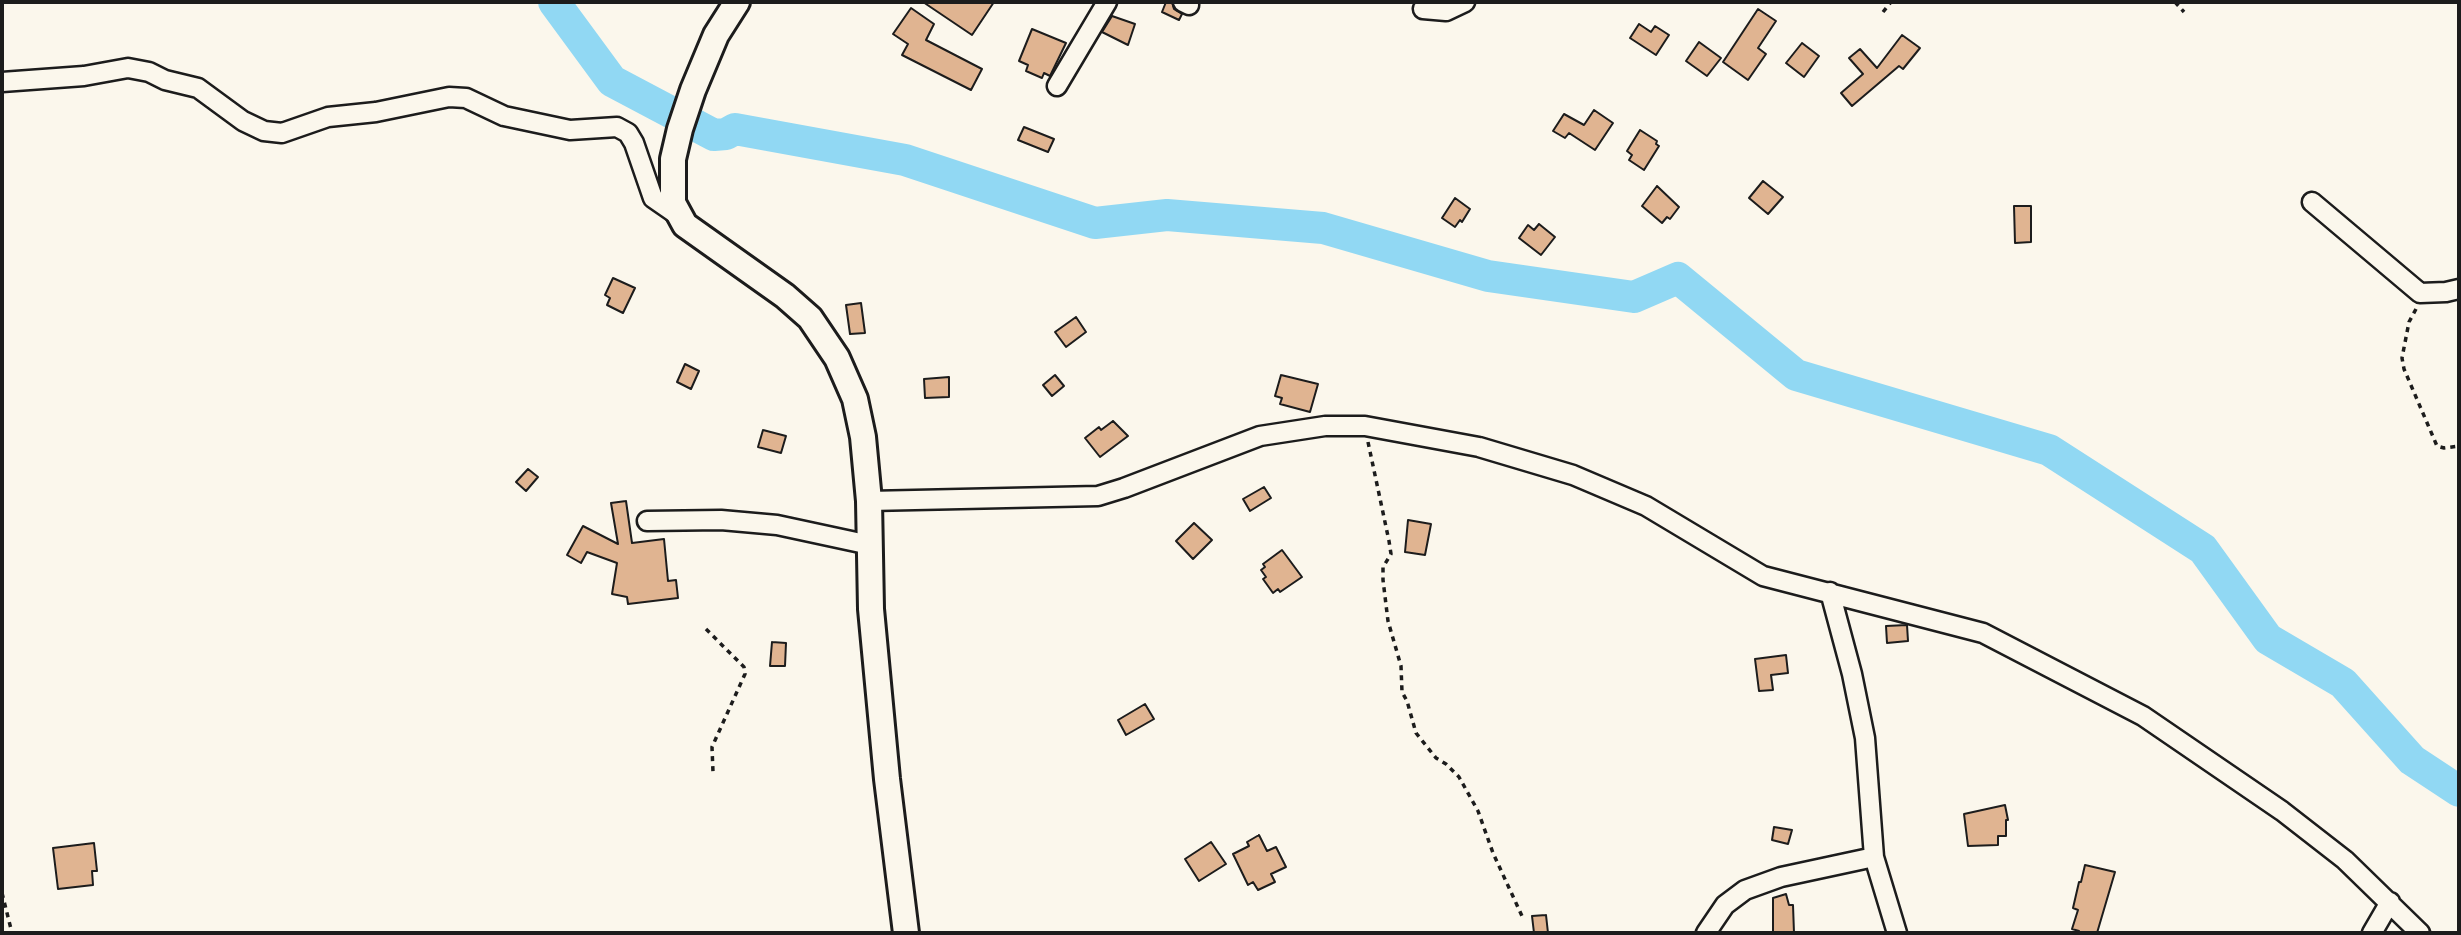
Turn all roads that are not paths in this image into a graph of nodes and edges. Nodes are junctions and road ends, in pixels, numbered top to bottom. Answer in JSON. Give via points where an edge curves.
{"nodes":[{"id":1,"x":737,"y":2,"type":"edge"},
{"id":2,"x":1107,"y":2,"type":"edge"},
{"id":3,"x":1465,"y":2,"type":"edge"},
{"id":4,"x":1423,"y":9,"type":"dead end"},
{"id":5,"x":2,"y":82,"type":"edge"},
{"id":6,"x":1058,"y":86,"type":"dead end"},
{"id":7,"x":2312,"y":202,"type":"dead end"},
{"id":8,"x":679,"y":216,"type":"junction"},
{"id":9,"x":2459,"y":289,"type":"edge"},
{"id":10,"x":869,"y":501,"type":"junction"},
{"id":11,"x":647,"y":521,"type":"dead end"},
{"id":12,"x":870,"y":545,"type":"junction"},
{"id":13,"x":1830,"y":592,"type":"junction"},
{"id":14,"x":1874,"y":857,"type":"junction"},
{"id":15,"x":2390,"y":902,"type":"junction"},
{"id":16,"x":906,"y":933,"type":"edge"},
{"id":17,"x":1706,"y":933,"type":"edge"},
{"id":18,"x":1896,"y":933,"type":"edge"},
{"id":19,"x":2372,"y":933,"type":"edge"},
{"id":20,"x":2420,"y":933,"type":"edge"}],
"edges":[{"from":1,"to":8,"type":"main road","via":[[716,35],[680,129],[672,183]]},
{"from":2,"to":6,"type":"street"},
{"from":3,"to":4,"type":"street","via":[[1447,11]]},
{"from":5,"to":8,"type":"street","via":[[128,68],[198,88],[243,121],[282,133],[328,117],[449,97],[466,98],[505,116],[570,130],[617,127],[628,133],[634,144],[653,198]]},
{"from":7,"to":9,"type":"street","via":[[2420,293]]},
{"from":8,"to":10,"type":"main road","via":[[810,318],[855,399]]},
{"from":10,"to":12,"type":"main road"},
{"from":10,"to":13,"type":"street","via":[[1098,496],[1260,436],[1325,426],[1365,426],[1479,447],[1573,475],[1646,506],[1763,576]]},
{"from":11,"to":12,"type":"street","via":[[721,520],[778,526]]},
{"from":12,"to":16,"type":"main road","via":[[870,609]]},
{"from":13,"to":14,"type":"street","via":[[1866,737]]},
{"from":13,"to":15,"type":"street","via":[[1983,633],[2143,716],[2282,811]]},
{"from":14,"to":17,"type":"street","via":[[1781,877],[1745,890],[1725,905]]},
{"from":14,"to":18,"type":"street"},
{"from":15,"to":19,"type":"street"},
{"from":15,"to":20,"type":"street"}]}
